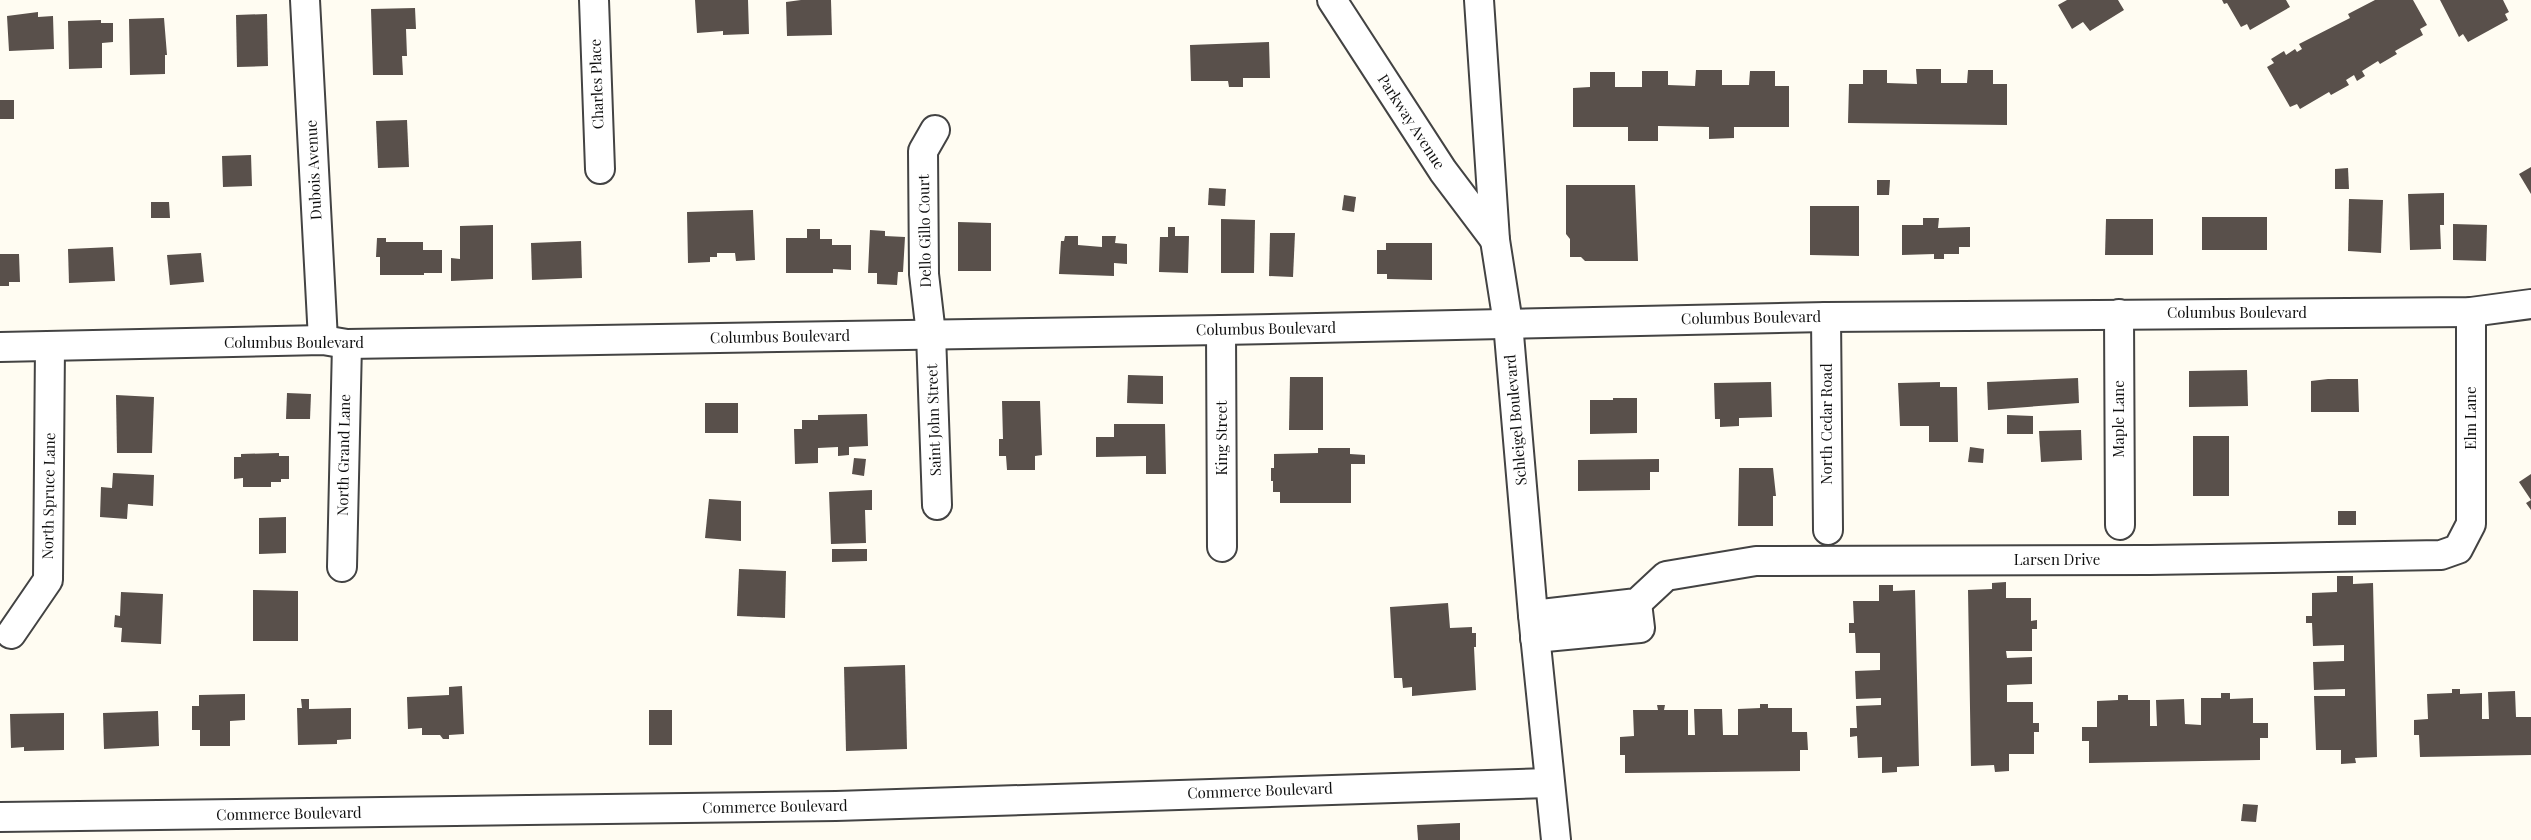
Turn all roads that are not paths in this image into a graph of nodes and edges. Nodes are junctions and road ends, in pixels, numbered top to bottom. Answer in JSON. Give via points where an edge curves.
{"nodes":[{"id":1,"x":305,"y":0,"type":"edge"},
{"id":2,"x":594,"y":0,"type":"edge"},
{"id":3,"x":1332,"y":0,"type":"edge"},
{"id":4,"x":1479,"y":0,"type":"edge"},
{"id":5,"x":935,"y":130,"type":"dead end"},
{"id":6,"x":600,"y":169,"type":"dead end"},
{"id":7,"x":1496,"y":240,"type":"junction"},
{"id":8,"x":2531,"y":304,"type":"edge"},
{"id":9,"x":2471,"y":312,"type":"junction"},
{"id":10,"x":2119,"y":314,"type":"junction"},
{"id":11,"x":1826,"y":317,"type":"junction"},
{"id":12,"x":1508,"y":323,"type":"junction"},
{"id":13,"x":1221,"y":330,"type":"junction"},
{"id":14,"x":931,"y":334,"type":"junction"},
{"id":15,"x":335,"y":342,"type":"junction"},
{"id":16,"x":0,"y":346,"type":"edge"},
{"id":17,"x":50,"y":346,"type":"junction"},
{"id":18,"x":937,"y":505,"type":"dead end"},
{"id":19,"x":2471,"y":524,"type":"joint"},
{"id":20,"x":2120,"y":525,"type":"dead end"},
{"id":21,"x":1828,"y":530,"type":"dead end"},
{"id":22,"x":1222,"y":547,"type":"dead end"},
{"id":23,"x":342,"y":567,"type":"dead end"},
{"id":24,"x":1534,"y":626,"type":"junction"},
{"id":25,"x":11,"y":634,"type":"dead end"},
{"id":26,"x":1549,"y":783,"type":"junction"},
{"id":27,"x":0,"y":818,"type":"edge"},
{"id":28,"x":1556,"y":840,"type":"edge"}],
"edges":[{"from":1,"to":15,"type":"street","name":"Dubois Avenue"},
{"from":2,"to":6,"type":"street","name":"Charles Place"},
{"from":3,"to":7,"type":"street","name":"Parkway Avenue","via":[[1443,171]]},
{"from":4,"to":7,"type":"street","name":"Schleigel Boulevard"},
{"from":5,"to":14,"type":"street","name":"Dello Gillo Court","via":[[923,151],[924,274]]},
{"from":7,"to":12,"type":"street","name":"Schleigel Boulevard"},
{"from":8,"to":9,"type":"street","name":"Columbus Boulevard"},
{"from":9,"to":10,"type":"street","name":"Columbus Boulevard"},
{"from":9,"to":19,"type":"street","name":"Elm Lane"},
{"from":10,"to":11,"type":"street","name":"Columbus Boulevard"},
{"from":10,"to":20,"type":"street","name":"Maple Lane"},
{"from":11,"to":12,"type":"street","name":"Columbus Boulevard"},
{"from":11,"to":21,"type":"street","name":"North Cedar Road"},
{"from":12,"to":13,"type":"street","name":"Columbus Boulevard"},
{"from":12,"to":24,"type":"street","name":"Schleigel Boulevard"},
{"from":13,"to":14,"type":"street","name":"Columbus Boulevard"},
{"from":13,"to":22,"type":"street","name":"King Street"},
{"from":14,"to":15,"type":"street","name":"Columbus Boulevard"},
{"from":14,"to":18,"type":"street","name":"Saint John Street"},
{"from":15,"to":17,"type":"street","name":"Columbus Boulevard"},
{"from":15,"to":23,"type":"street","name":"North Grand Lane"},
{"from":16,"to":17,"type":"street","name":"Columbus Boulevard"},
{"from":17,"to":25,"type":"street","name":"North Spruce Lane","via":[[48,580]]},
{"from":19,"to":24,"type":"street","name":"Larsen Drive","via":[[2458,549],[2441,555],[1756,561],[1666,576],[1637,603]]},
{"from":24,"to":26,"type":"street","name":"Schleigel Boulevard"},
{"from":26,"to":27,"type":"street","name":"Commerce Boulevard","via":[[836,806]]},
{"from":26,"to":28,"type":"street","name":"Schleigel Boulevard"}]}
